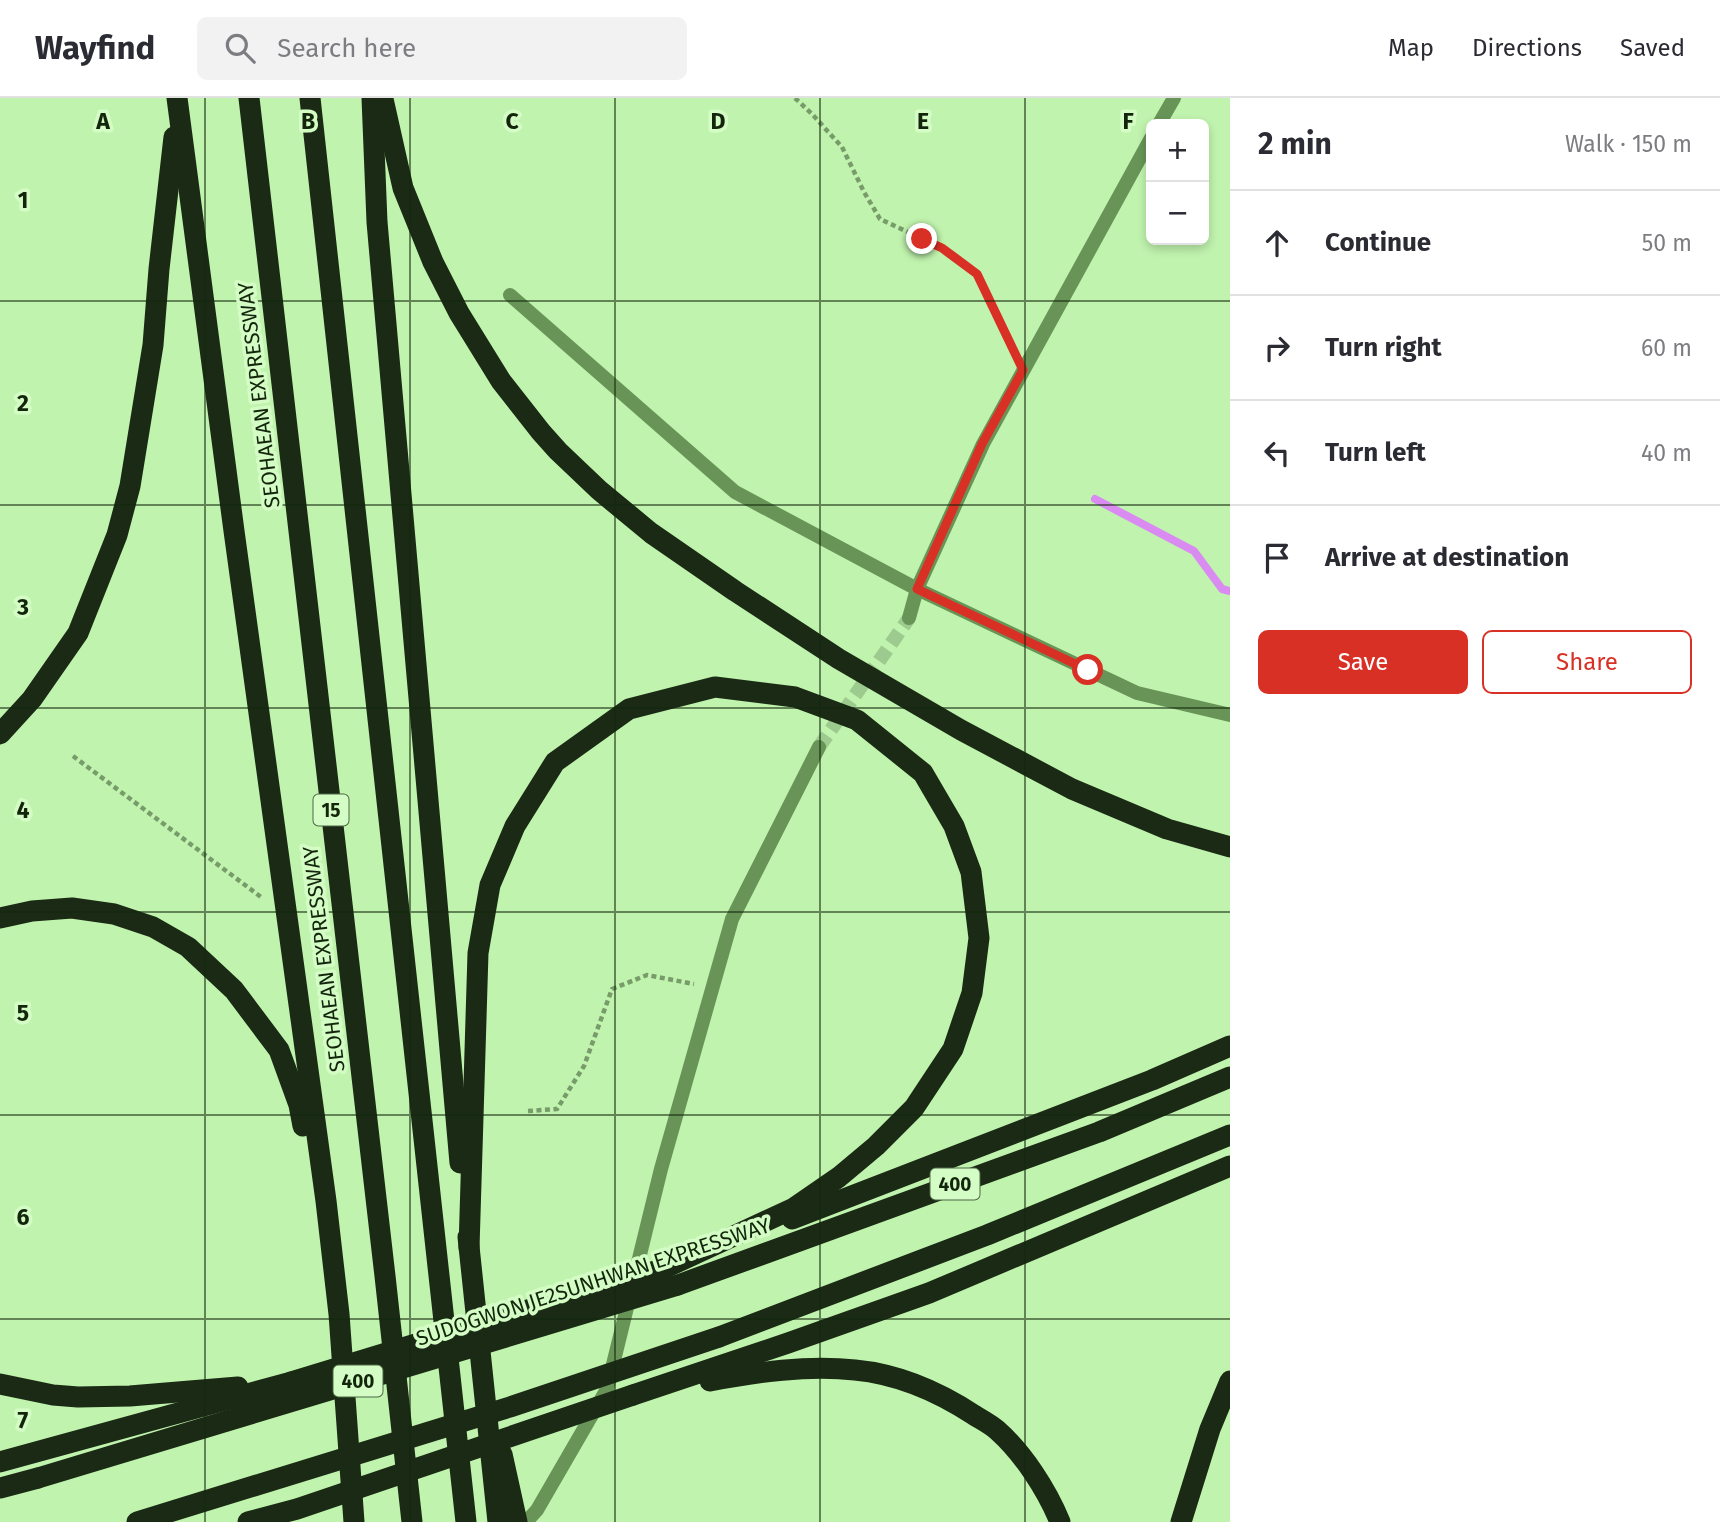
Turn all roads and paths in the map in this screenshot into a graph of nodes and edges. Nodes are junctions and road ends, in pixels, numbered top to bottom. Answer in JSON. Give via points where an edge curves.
{"nodes":[{"id":1,"x":249,"y":98,"type":"edge"},
{"id":2,"x":310,"y":98,"type":"edge"},
{"id":3,"x":372,"y":98,"type":"edge"},
{"id":4,"x":383,"y":98,"type":"edge"},
{"id":5,"x":795,"y":98,"type":"edge"},
{"id":6,"x":1174,"y":98,"type":"edge"},
{"id":7,"x":178,"y":101,"type":"edge"},
{"id":8,"x":1162,"y":119,"type":"edge"},
{"id":9,"x":1146,"y":147,"type":"edge"},
{"id":10,"x":510,"y":295,"type":"dead end"},
{"id":11,"x":1023,"y":370,"type":"junction"},
{"id":12,"x":917,"y":589,"type":"junction"},
{"id":13,"x":909,"y":618,"type":"tunnel mouth"},
{"id":14,"x":1230,"y":715,"type":"edge"},
{"id":15,"x":0,"y":734,"type":"edge"},
{"id":16,"x":819,"y":747,"type":"tunnel mouth"},
{"id":17,"x":73,"y":757,"type":"dead end"},
{"id":18,"x":1230,"y":847,"type":"edge"},
{"id":19,"x":261,"y":897,"type":"dead end"},
{"id":20,"x":0,"y":918,"type":"edge"},
{"id":21,"x":712,"y":988,"type":"junction"},
{"id":22,"x":1230,"y":1046,"type":"edge"},
{"id":23,"x":1230,"y":1077,"type":"edge"},
{"id":24,"x":528,"y":1111,"type":"dead end"},
{"id":25,"x":1230,"y":1135,"type":"edge"},
{"id":26,"x":1230,"y":1166,"type":"edge"},
{"id":27,"x":469,"y":1248,"type":"junction"},
{"id":28,"x":672,"y":1276,"type":"junction"},
{"id":29,"x":339,"y":1314,"type":"junction"},
{"id":30,"x":1230,"y":1381,"type":"edge"},
{"id":31,"x":291,"y":1382,"type":"junction"},
{"id":32,"x":0,"y":1384,"type":"edge"},
{"id":33,"x":633,"y":1395,"type":"junction"},
{"id":34,"x":0,"y":1462,"type":"edge"},
{"id":35,"x":0,"y":1488,"type":"edge"},
{"id":36,"x":510,"y":1515,"type":"edge"},
{"id":37,"x":137,"y":1522,"type":"edge"},
{"id":38,"x":248,"y":1522,"type":"edge"},
{"id":39,"x":354,"y":1522,"type":"edge"},
{"id":40,"x":412,"y":1522,"type":"edge"},
{"id":41,"x":466,"y":1522,"type":"edge"},
{"id":42,"x":1060,"y":1522,"type":"edge"},
{"id":43,"x":1181,"y":1522,"type":"edge"}],
"edges":[{"from":1,"to":40,"type":"highway","name":"SEOHAEAN EXPRESSWAY","number":"15"},
{"from":2,"to":41,"type":"highway"},
{"from":3,"to":27,"type":"highway","via":[[377,222]]},
{"from":4,"to":18,"type":"highway","via":[[403,188],[459,313],[501,381],[541,432],[599,490],[735,591],[961,730],[1072,789],[1167,828]]},
{"from":5,"to":11,"type":"path","via":[[842,147],[880,219],[942,248],[977,274]]},
{"from":6,"to":8,"type":"street"},
{"from":7,"to":15,"type":"highway","via":[[153,345],[131,486],[78,633],[32,699]]},
{"from":7,"to":29,"type":"highway"},
{"from":9,"to":11,"type":"street"},
{"from":10,"to":12,"type":"street","via":[[735,492]]},
{"from":11,"to":12,"type":"street","via":[[982,444]]},
{"from":12,"to":13,"type":"street"},
{"from":12,"to":14,"type":"street","via":[[1137,693]]},
{"from":16,"to":21,"type":"street","via":[[732,919]]},
{"from":17,"to":19,"type":"path"},
{"from":20,"to":29,"type":"highway","via":[[72,908],[114,914],[153,927],[188,947],[234,990],[279,1050],[299,1105]]},
{"from":21,"to":24,"type":"path","via":[[647,975],[612,989],[584,1066],[557,1109]]},
{"from":21,"to":36,"type":"street","via":[[607,1389],[537,1510]]},
{"from":22,"to":28,"type":"highway"},
{"from":23,"to":28,"type":"highway","name":"SUDOGWON JE2SUNHWAN EXPRESSWAY","number":"400","via":[[1099,1132]]},
{"from":25,"to":37,"type":"highway","bridge":true,"via":[[987,1235],[719,1337]]},
{"from":26,"to":33,"type":"highway","via":[[929,1293]]},
{"from":27,"to":28,"type":"highway","via":[[478,953],[490,885],[515,826],[555,762],[629,709],[715,687],[795,697],[857,720],[923,773],[954,826],[971,872],[979,938],[972,993],[953,1049],[914,1108],[876,1146],[794,1208]]},
{"from":27,"to":36,"type":"highway","via":[[480,1360]]},
{"from":28,"to":31,"type":"highway","bridge":true},
{"from":28,"to":35,"type":"highway","name":"SUDOGWON JE2SUNHWAN EXPRESSWAY","number":"400","bridge":true},
{"from":29,"to":39,"type":"highway"},
{"from":30,"to":43,"type":"highway"},
{"from":31,"to":32,"type":"highway","via":[[78,1397]]},
{"from":31,"to":34,"type":"highway"},
{"from":33,"to":38,"type":"highway","bridge":true},
{"from":33,"to":42,"type":"highway","via":[[748,1374],[806,1369],[855,1370],[891,1377],[950,1399],[995,1428],[1017,1450]]}]}
